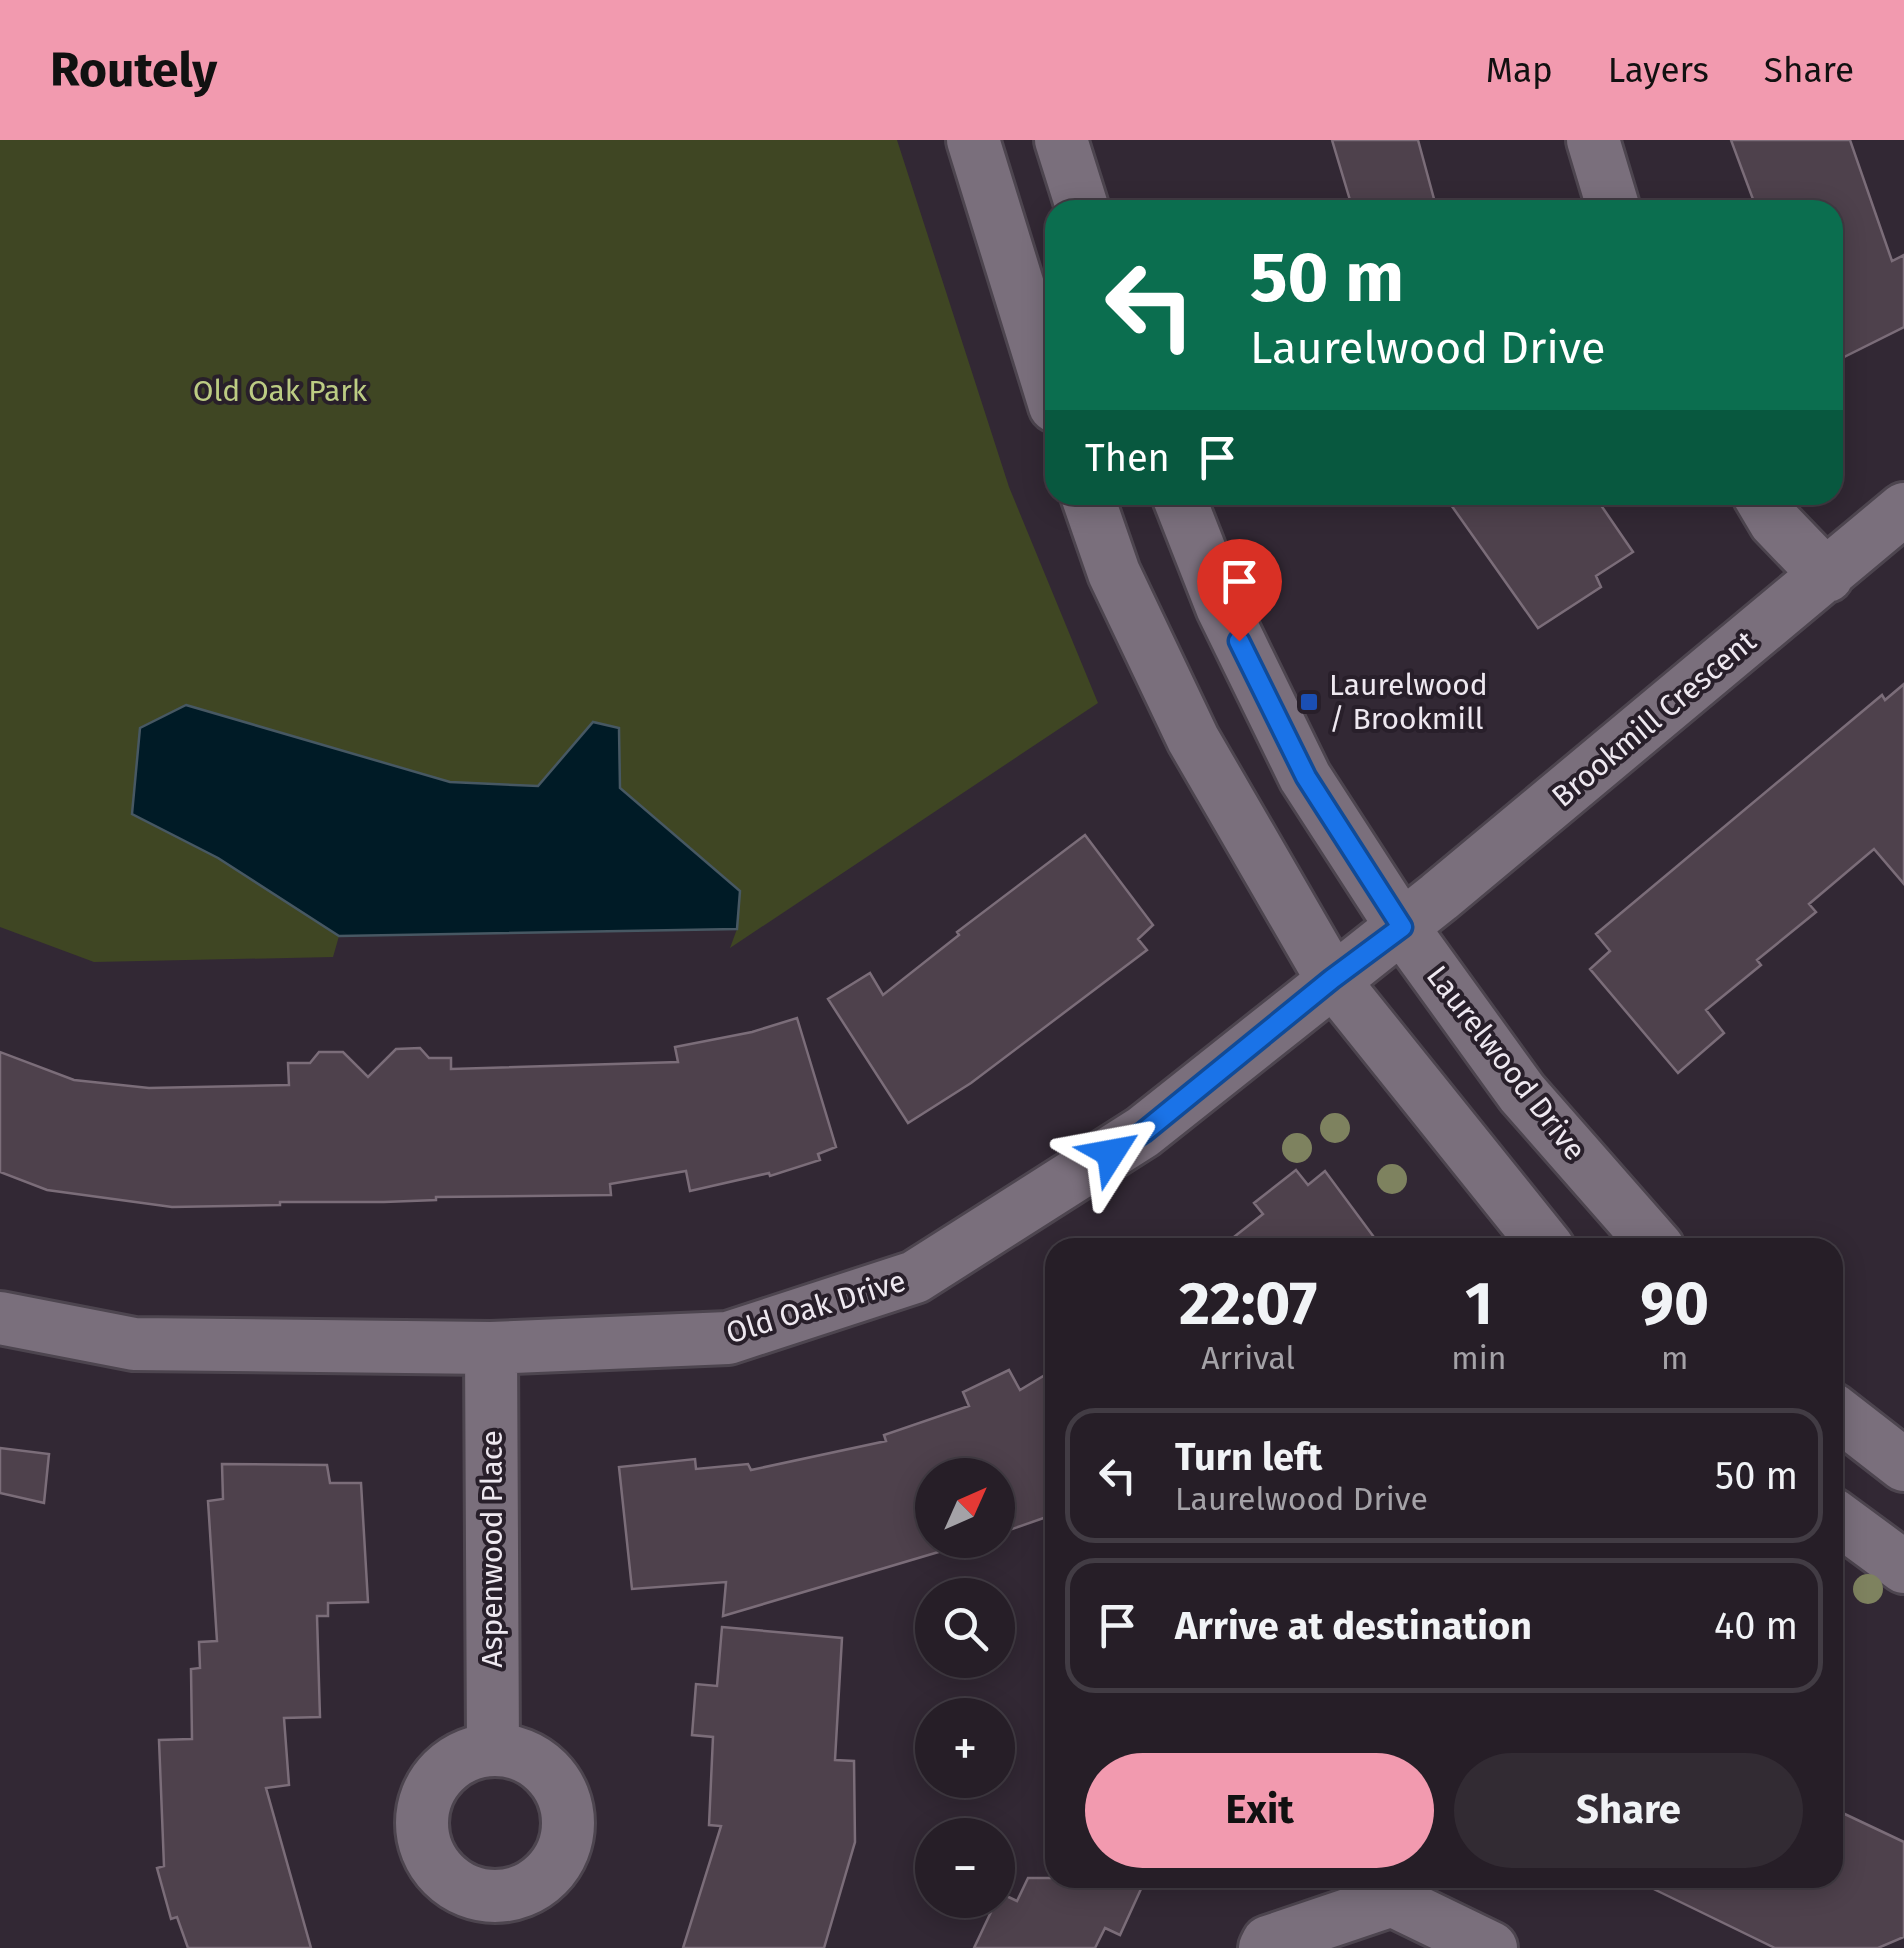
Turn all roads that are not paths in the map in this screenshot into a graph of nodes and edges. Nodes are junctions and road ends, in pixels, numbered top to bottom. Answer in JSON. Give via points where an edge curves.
{"nodes":[{"id":1,"x":972,"y":140,"type":"edge"},
{"id":2,"x":1061,"y":140,"type":"edge"},
{"id":3,"x":1593,"y":140,"type":"edge"},
{"id":4,"x":1080,"y":200,"type":"edge"},
{"id":5,"x":1611,"y":200,"type":"edge"},
{"id":6,"x":1045,"y":374,"type":"edge"},
{"id":7,"x":1090,"y":505,"type":"edge"},
{"id":8,"x":1182,"y":505,"type":"edge"},
{"id":9,"x":1765,"y":505,"type":"edge"},
{"id":10,"x":1904,"y":510,"type":"edge"},
{"id":11,"x":1827,"y":576,"type":"junction"},
{"id":12,"x":1402,"y":927,"type":"junction"},
{"id":13,"x":1332,"y":979,"type":"junction"},
{"id":14,"x":1540,"y":1238,"type":"edge"},
{"id":15,"x":1649,"y":1238,"type":"edge"},
{"id":16,"x":0,"y":1318,"type":"edge"},
{"id":17,"x":491,"y":1348,"type":"junction"},
{"id":18,"x":1843,"y":1418,"type":"edge"},
{"id":19,"x":1904,"y":1465,"type":"edge"},
{"id":20,"x":1843,"y":1522,"type":"edge"},
{"id":21,"x":1904,"y":1567,"type":"edge"},
{"id":22,"x":493,"y":1750,"type":"dead end"},
{"id":23,"x":1265,"y":1948,"type":"edge"},
{"id":24,"x":1491,"y":1948,"type":"edge"}],
"edges":[{"from":1,"to":6,"type":"street"},
{"from":2,"to":4,"type":"street"},
{"from":3,"to":5,"type":"street"},
{"from":7,"to":13,"type":"street","via":[[1114,573],[1193,740]]},
{"from":8,"to":12,"type":"street","name":"Laurelwood Drive","via":[[1222,607],[1306,777]]},
{"from":9,"to":11,"type":"street"},
{"from":10,"to":11,"type":"street","name":"Brookmill Crescent"},
{"from":11,"to":12,"type":"street","name":"Brookmill Crescent"},
{"from":12,"to":13,"type":"street","name":"Old Oak Drive"},
{"from":12,"to":15,"type":"street","name":"Laurelwood Drive","via":[[1522,1094]]},
{"from":13,"to":14,"type":"street"},
{"from":13,"to":17,"type":"street","name":"Old Oak Drive","via":[[1144,1132],[915,1277],[728,1338]]},
{"from":16,"to":17,"type":"street","name":"Old Oak Drive","via":[[134,1344]]},
{"from":17,"to":22,"type":"street","name":"Aspenwood Place"},
{"from":18,"to":19,"type":"street"},
{"from":20,"to":21,"type":"street"},
{"from":23,"to":24,"type":"street","via":[[1392,1900]]}]}
